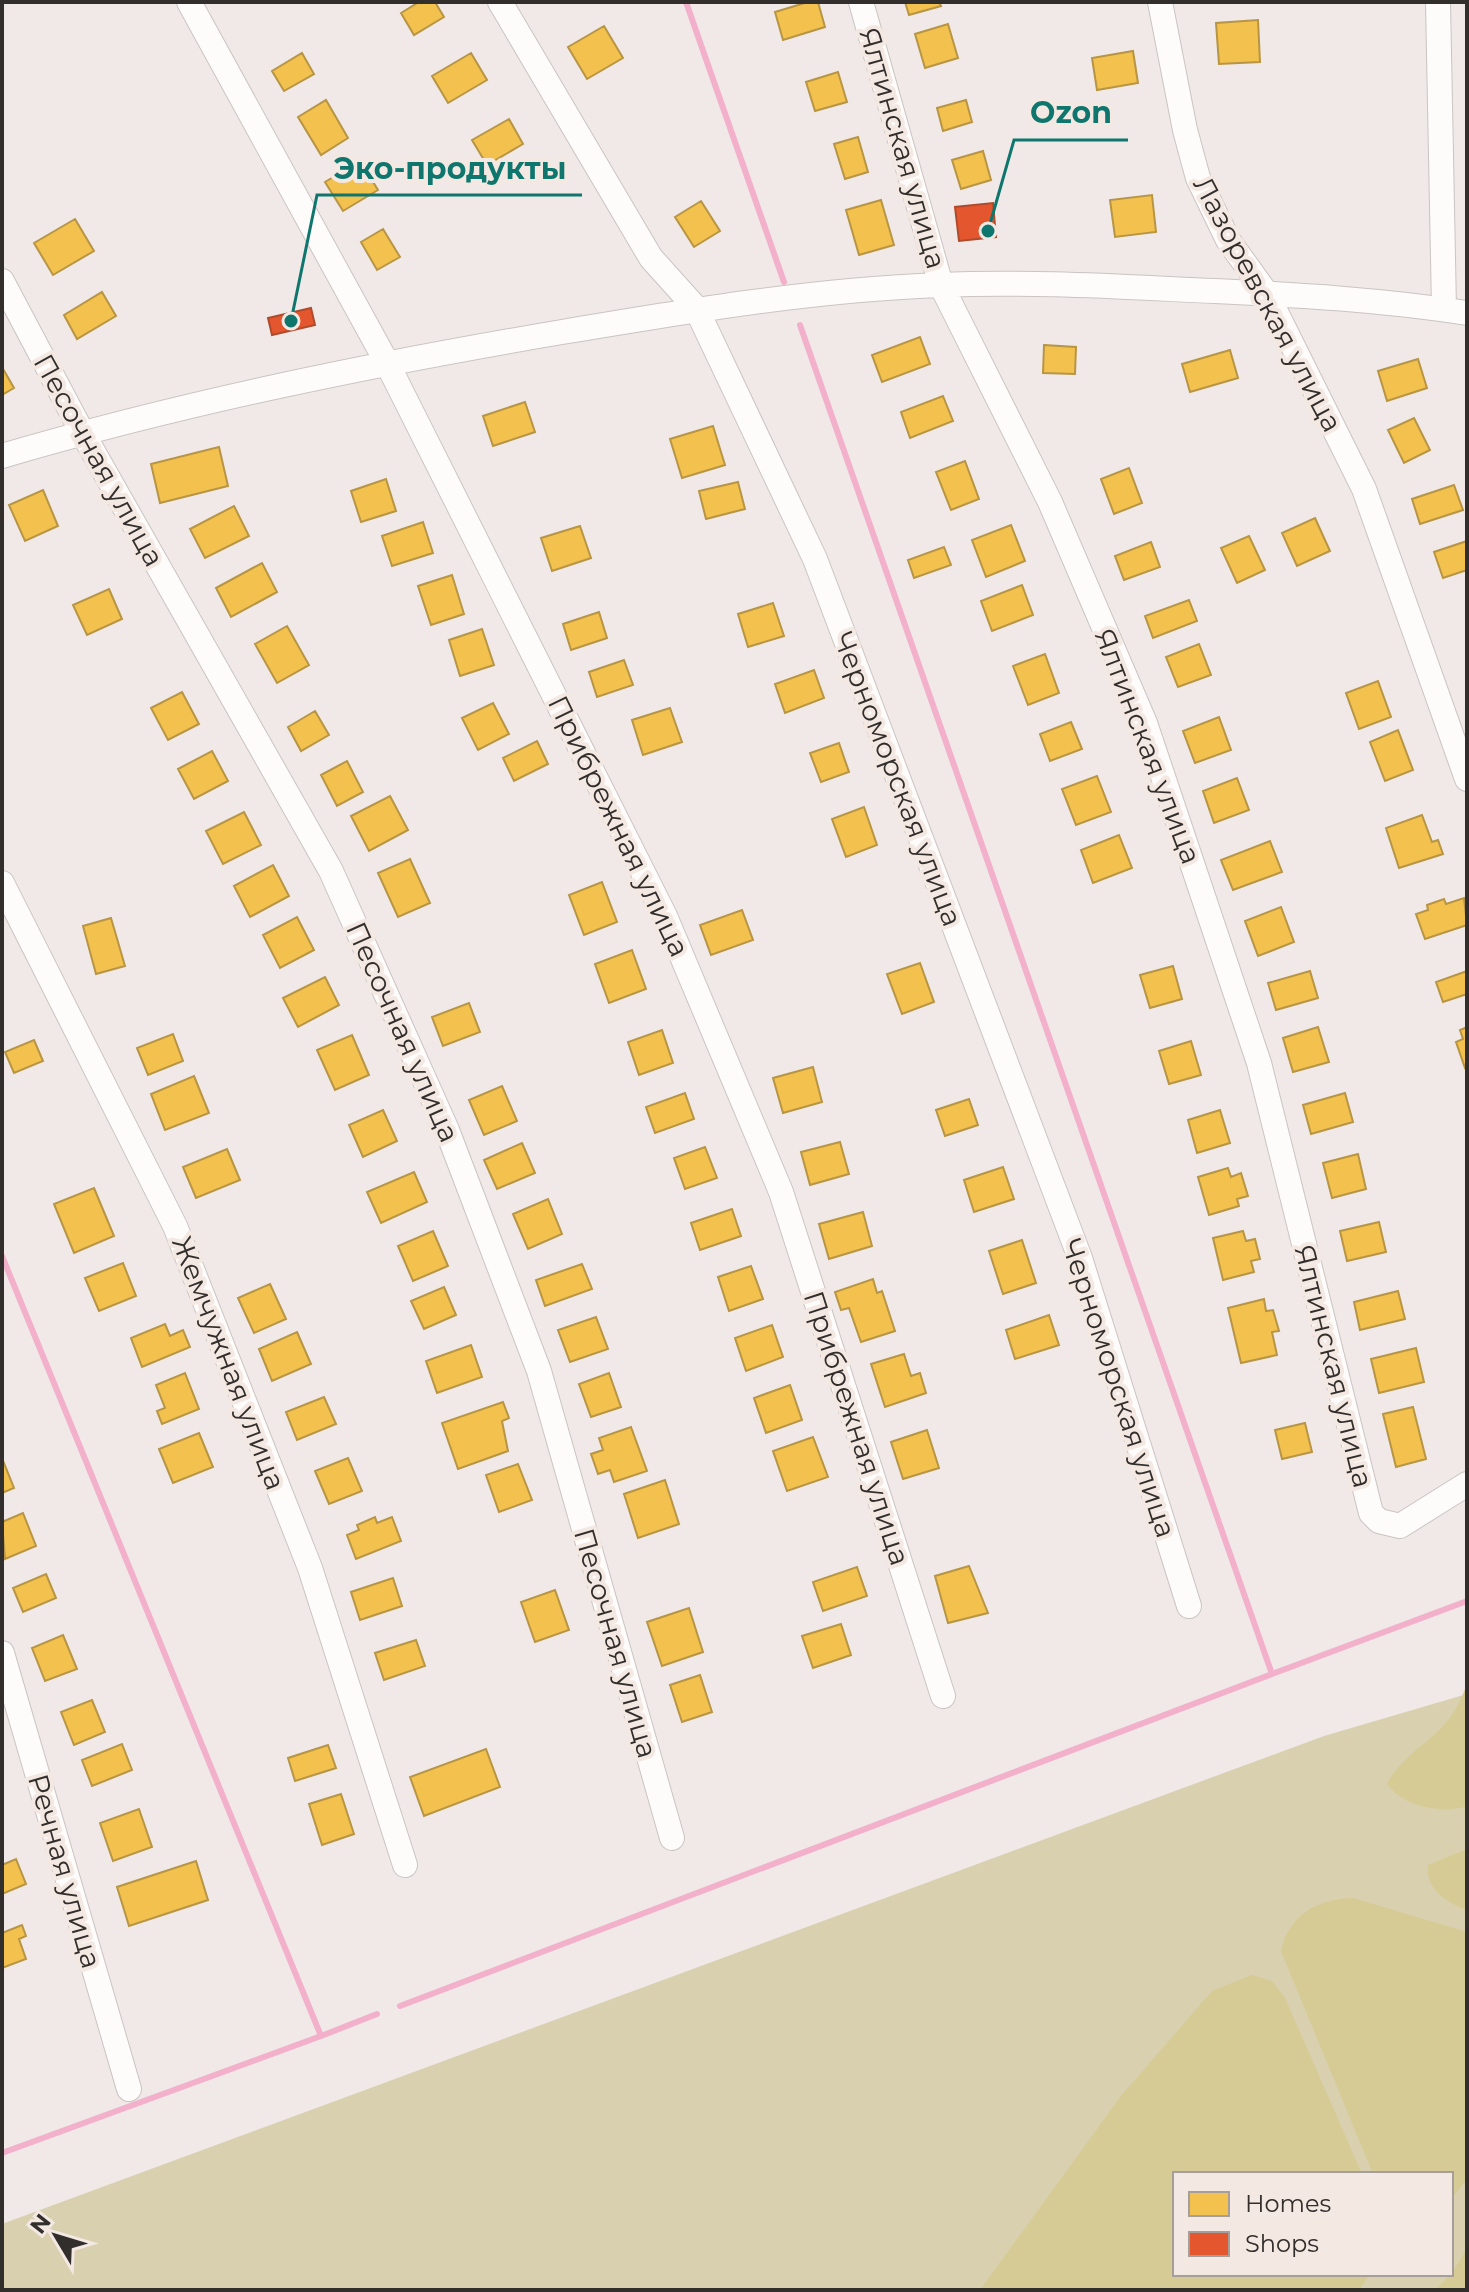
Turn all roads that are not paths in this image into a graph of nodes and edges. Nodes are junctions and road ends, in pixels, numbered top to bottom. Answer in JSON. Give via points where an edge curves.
{"nodes":[{"id":1,"x":189,"y":2,"type":"edge"},
{"id":2,"x":500,"y":2,"type":"edge"},
{"id":3,"x":861,"y":2,"type":"edge"},
{"id":4,"x":1160,"y":2,"type":"edge"},
{"id":5,"x":1438,"y":2,"type":"edge"},
{"id":6,"x":2,"y":281,"type":"edge"},
{"id":7,"x":941,"y":285,"type":"junction"},
{"id":8,"x":1267,"y":294,"type":"junction"},
{"id":9,"x":696,"y":308,"type":"junction"},
{"id":10,"x":1456,"y":311,"type":"edge"},
{"id":11,"x":386,"y":361,"type":"junction"},
{"id":12,"x":82,"y":432,"type":"junction"},
{"id":13,"x":2,"y":456,"type":"edge"},
{"id":14,"x":1467,"y":779,"type":"edge"},
{"id":15,"x":2,"y":883,"type":"edge"},
{"id":16,"x":1467,"y":1484,"type":"edge"},
{"id":17,"x":1189,"y":1606,"type":"dead end"},
{"id":18,"x":2,"y":1653,"type":"edge"},
{"id":19,"x":943,"y":1696,"type":"dead end"},
{"id":20,"x":672,"y":1838,"type":"dead end"},
{"id":21,"x":405,"y":1865,"type":"dead end"},
{"id":22,"x":129,"y":2089,"type":"dead end"}],
"edges":[{"from":1,"to":11,"type":"street","name":"Прибрежная улица"},
{"from":2,"to":9,"type":"street","name":"Черноморская улица","via":[[651,258]]},
{"from":3,"to":7,"type":"street","name":"Ялтинская улица"},
{"from":4,"to":8,"type":"street","name":"Лазоревская улица","via":[[1198,178],[1228,240]]},
{"from":5,"to":10,"type":"street"},
{"from":6,"to":12,"type":"street","name":"Песочная улица"},
{"from":7,"to":8,"type":"street","via":[[1090,285]]},
{"from":7,"to":9,"type":"street","via":[[823,292]]},
{"from":7,"to":16,"type":"street","name":"Ялтинская улица","via":[[1050,502],[1145,723],[1259,1063],[1371,1513],[1379,1521],[1400,1526]]},
{"from":8,"to":10,"type":"street"},
{"from":8,"to":14,"type":"street","name":"Лазоревская улица","via":[[1364,489]]},
{"from":9,"to":11,"type":"street"},
{"from":9,"to":17,"type":"street","name":"Черноморская улица","via":[[815,559],[1080,1258]]},
{"from":11,"to":12,"type":"street"},
{"from":11,"to":19,"type":"street","name":"Прибрежная улица","via":[[665,916],[781,1192]]},
{"from":12,"to":13,"type":"street"},
{"from":12,"to":20,"type":"street","name":"Песочная улица","via":[[331,871],[447,1130],[539,1371]]},
{"from":15,"to":21,"type":"street","name":"Жемчужная улица","via":[[175,1226],[310,1568]]},
{"from":18,"to":22,"type":"street","name":"Речная улица"}]}
